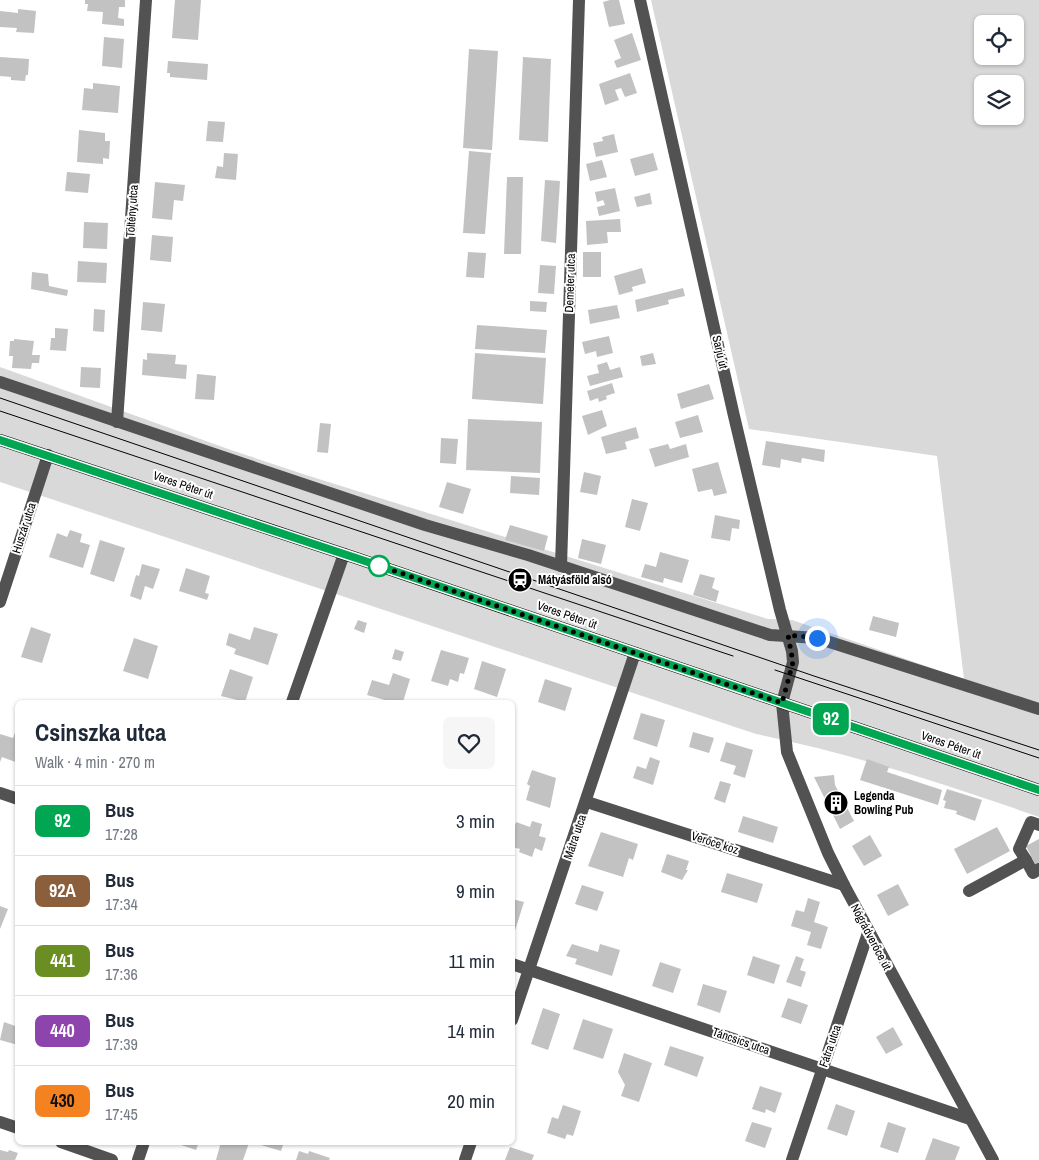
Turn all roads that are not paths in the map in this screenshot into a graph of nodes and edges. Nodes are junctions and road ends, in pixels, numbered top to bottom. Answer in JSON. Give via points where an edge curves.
{"nodes":[{"id":1,"x":146,"y":0,"type":"edge"},
{"id":2,"x":579,"y":0,"type":"edge"},
{"id":3,"x":640,"y":0,"type":"edge"},
{"id":4,"x":0,"y":382,"type":"edge"},
{"id":5,"x":117,"y":422,"type":"junction"},
{"id":6,"x":0,"y":440,"type":"edge"},
{"id":7,"x":48,"y":455,"type":"junction"},
{"id":8,"x":344,"y":554,"type":"junction"},
{"id":9,"x":561,"y":566,"type":"junction"},
{"id":10,"x":0,"y":602,"type":"edge"},
{"id":11,"x":788,"y":635,"type":"junction"},
{"id":12,"x":635,"y":653,"type":"junction"},
{"id":13,"x":293,"y":700,"type":"edge"},
{"id":14,"x":782,"y":703,"type":"junction"},
{"id":15,"x":1039,"y":709,"type":"edge"},
{"id":16,"x":1039,"y":790,"type":"edge"},
{"id":17,"x":0,"y":793,"type":"edge"},
{"id":18,"x":15,"y":798,"type":"edge"},
{"id":19,"x":587,"y":802,"type":"junction"},
{"id":20,"x":1039,"y":825,"type":"edge"},
{"id":21,"x":1026,"y":860,"type":"junction"},
{"id":22,"x":1039,"y":869,"type":"edge"},
{"id":23,"x":844,"y":885,"type":"junction"},
{"id":24,"x":969,"y":891,"type":"dead end"},
{"id":25,"x":868,"y":932,"type":"junction"},
{"id":26,"x":515,"y":965,"type":"edge"},
{"id":27,"x":530,"y":969,"type":"junction"},
{"id":28,"x":515,"y":1012,"type":"edge"},
{"id":29,"x":822,"y":1068,"type":"junction"},
{"id":30,"x":970,"y":1119,"type":"junction"},
{"id":31,"x":0,"y":1122,"type":"edge"},
{"id":32,"x":15,"y":1127,"type":"edge"},
{"id":33,"x":70,"y":1145,"type":"edge"},
{"id":34,"x":143,"y":1145,"type":"edge"},
{"id":35,"x":470,"y":1145,"type":"edge"},
{"id":36,"x":112,"y":1160,"type":"edge"},
{"id":37,"x":138,"y":1160,"type":"edge"},
{"id":38,"x":465,"y":1160,"type":"edge"},
{"id":39,"x":792,"y":1160,"type":"edge"},
{"id":40,"x":993,"y":1160,"type":"edge"}],
"edges":[{"from":1,"to":5,"type":"street","name":"Töltény utca"},
{"from":2,"to":9,"type":"street","name":"Demeter utca"},
{"from":3,"to":11,"type":"street","name":"Sarjú út","via":[[741,445]]},
{"from":4,"to":5,"type":"street"},
{"from":5,"to":9,"type":"street"},
{"from":6,"to":7,"type":"main road","name":"Veres Péter út"},
{"from":7,"to":8,"type":"main road","name":"Veres Péter út"},
{"from":7,"to":10,"type":"street","name":"Huszár utca"},
{"from":8,"to":12,"type":"main road","name":"Veres Péter út"},
{"from":8,"to":13,"type":"street"},
{"from":9,"to":11,"type":"street","via":[[770,635]]},
{"from":11,"to":14,"type":"street","name":"Sarjú út","via":[[793,662]]},
{"from":11,"to":15,"type":"street","via":[[817,638]]},
{"from":12,"to":14,"type":"main road","name":"Veres Péter út"},
{"from":12,"to":19,"type":"street","name":"Mátra utca"},
{"from":14,"to":16,"type":"main road","name":"Veres Péter út"},
{"from":14,"to":23,"type":"street","name":"Nógrádverőce út","via":[[786,752]]},
{"from":17,"to":18,"type":"street"},
{"from":19,"to":23,"type":"street","name":"Verőce köz"},
{"from":19,"to":27,"type":"street","name":"Mátra utca"},
{"from":20,"to":21,"type":"street","via":[[1031,822],[1020,849]]},
{"from":21,"to":22,"type":"street","via":[[1033,873]]},
{"from":21,"to":24,"type":"street"},
{"from":23,"to":25,"type":"street","name":"Nógrádverőce út"},
{"from":25,"to":29,"type":"street","name":"Fátra utca"},
{"from":25,"to":30,"type":"street","name":"Nógrádverőce út"},
{"from":26,"to":27,"type":"street","name":"Táncsics utca"},
{"from":27,"to":28,"type":"street","name":"Mátra utca"},
{"from":27,"to":29,"type":"street","name":"Táncsics utca"},
{"from":29,"to":30,"type":"street","name":"Táncsics utca"},
{"from":29,"to":39,"type":"street","name":"Fátra utca"},
{"from":30,"to":40,"type":"street","name":"Nógrádverőce út"},
{"from":31,"to":32,"type":"street"},
{"from":33,"to":36,"type":"street"},
{"from":34,"to":37,"type":"street"},
{"from":35,"to":38,"type":"street"}]}
